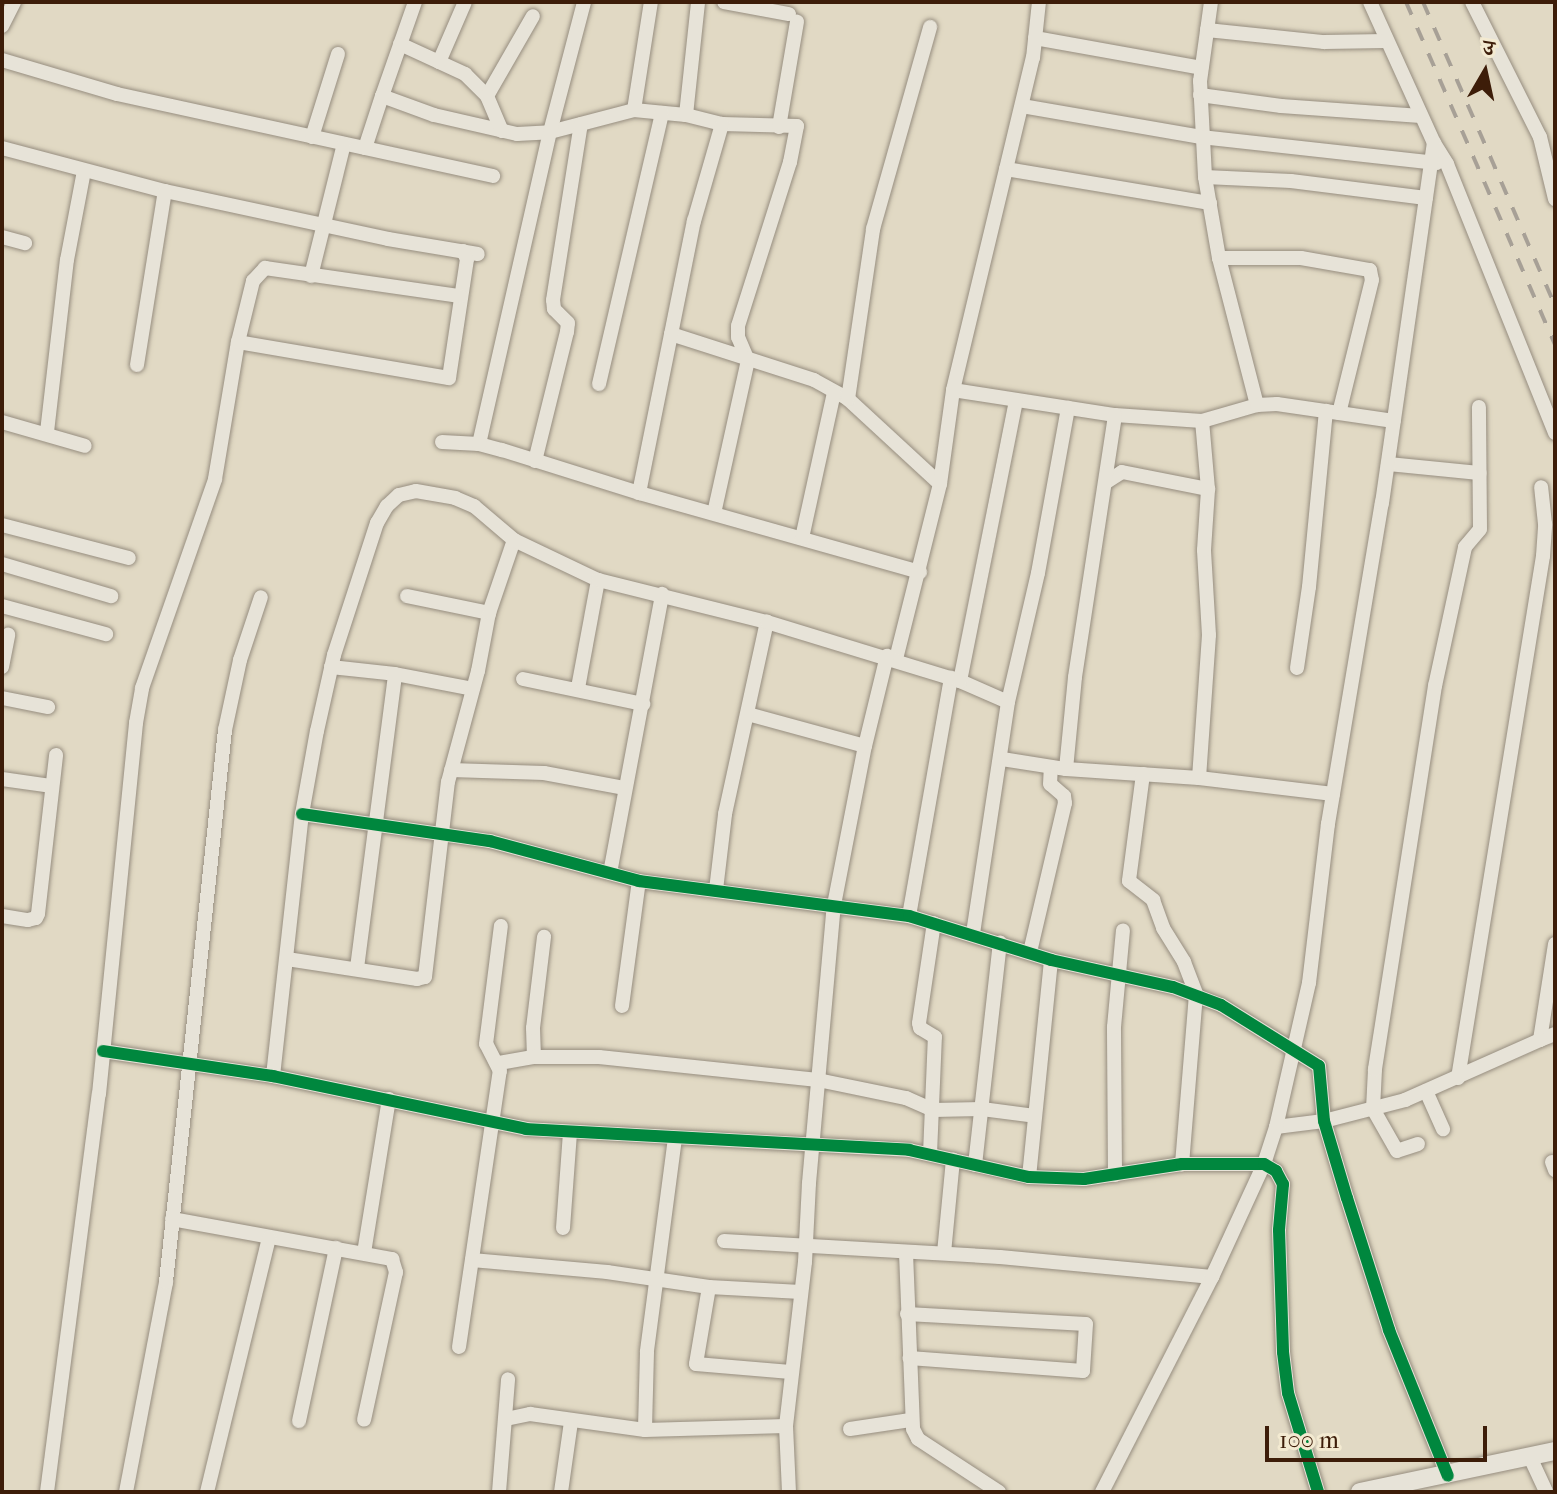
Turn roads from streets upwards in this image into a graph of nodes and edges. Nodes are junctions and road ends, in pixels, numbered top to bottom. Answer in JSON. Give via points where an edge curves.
{"nodes":[{"id":1,"x":14,"y":2,"type":"edge"},
{"id":2,"x":415,"y":2,"type":"edge"},
{"id":3,"x":465,"y":2,"type":"edge"},
{"id":4,"x":584,"y":2,"type":"edge"},
{"id":5,"x":651,"y":2,"type":"edge"},
{"id":6,"x":698,"y":2,"type":"edge"},
{"id":7,"x":724,"y":2,"type":"edge"},
{"id":8,"x":1039,"y":2,"type":"edge"},
{"id":9,"x":1211,"y":2,"type":"edge"},
{"id":10,"x":1370,"y":2,"type":"edge"},
{"id":11,"x":1472,"y":2,"type":"edge"},
{"id":12,"x":533,"y":16,"type":"dead end"},
{"id":13,"x":2,"y":26,"type":"edge"},
{"id":14,"x":930,"y":27,"type":"dead end"},
{"id":15,"x":1207,"y":30,"type":"junction"},
{"id":16,"x":1035,"y":38,"type":"junction"},
{"id":17,"x":1386,"y":41,"type":"junction"},
{"id":18,"x":400,"y":44,"type":"junction"},
{"id":19,"x":338,"y":54,"type":"dead end"},
{"id":20,"x":2,"y":60,"type":"edge"},
{"id":21,"x":439,"y":62,"type":"junction"},
{"id":22,"x":1201,"y":68,"type":"junction"},
{"id":23,"x":1200,"y":95,"type":"junction"},
{"id":24,"x":382,"y":96,"type":"junction"},
{"id":25,"x":487,"y":96,"type":"junction"},
{"id":26,"x":1022,"y":106,"type":"junction"},
{"id":27,"x":634,"y":110,"type":"junction"},
{"id":28,"x":662,"y":113,"type":"junction"},
{"id":29,"x":686,"y":115,"type":"junction"},
{"id":30,"x":1421,"y":116,"type":"junction"},
{"id":31,"x":581,"y":124,"type":"junction"},
{"id":32,"x":722,"y":124,"type":"junction"},
{"id":33,"x":779,"y":127,"type":"junction"},
{"id":34,"x":502,"y":131,"type":"junction"},
{"id":35,"x":550,"y":132,"type":"junction"},
{"id":36,"x":312,"y":137,"type":"junction"},
{"id":37,"x":1201,"y":137,"type":"junction"},
{"id":38,"x":1434,"y":143,"type":"junction"},
{"id":39,"x":344,"y":144,"type":"junction"},
{"id":40,"x":2,"y":148,"type":"edge"},
{"id":41,"x":365,"y":148,"type":"junction"},
{"id":42,"x":1431,"y":162,"type":"junction"},
{"id":43,"x":1447,"y":164,"type":"junction"},
{"id":44,"x":1006,"y":169,"type":"junction"},
{"id":45,"x":84,"y":171,"type":"junction"},
{"id":46,"x":493,"y":176,"type":"dead end"},
{"id":47,"x":1205,"y":177,"type":"junction"},
{"id":48,"x":165,"y":191,"type":"junction"},
{"id":49,"x":1426,"y":198,"type":"junction"},
{"id":50,"x":1555,"y":199,"type":"edge"},
{"id":51,"x":1210,"y":203,"type":"junction"},
{"id":52,"x":322,"y":225,"type":"junction"},
{"id":53,"x":2,"y":237,"type":"edge"},
{"id":54,"x":25,"y":243,"type":"dead end"},
{"id":55,"x":1219,"y":258,"type":"junction"},
{"id":56,"x":311,"y":276,"type":"junction"},
{"id":57,"x":460,"y":296,"type":"junction"},
{"id":58,"x":671,"y":334,"type":"junction"},
{"id":59,"x":238,"y":342,"type":"junction"},
{"id":60,"x":748,"y":360,"type":"junction"},
{"id":61,"x":137,"y":365,"type":"dead end"},
{"id":62,"x":599,"y":384,"type":"dead end"},
{"id":63,"x":953,"y":390,"type":"junction"},
{"id":64,"x":834,"y":392,"type":"junction"},
{"id":65,"x":848,"y":399,"type":"junction"},
{"id":66,"x":1016,"y":401,"type":"junction"},
{"id":67,"x":1257,"y":405,"type":"junction"},
{"id":68,"x":1479,"y":407,"type":"dead end"},
{"id":69,"x":1068,"y":408,"type":"junction"},
{"id":70,"x":1332,"y":412,"type":"junction"},
{"id":71,"x":1115,"y":415,"type":"junction"},
{"id":72,"x":1202,"y":421,"type":"junction"},
{"id":73,"x":1394,"y":421,"type":"junction"},
{"id":74,"x":2,"y":422,"type":"edge"},
{"id":75,"x":47,"y":432,"type":"junction"},
{"id":76,"x":1555,"y":433,"type":"edge"},
{"id":77,"x":442,"y":442,"type":"dead end"},
{"id":78,"x":479,"y":444,"type":"junction"},
{"id":79,"x":85,"y":446,"type":"dead end"},
{"id":80,"x":535,"y":461,"type":"junction"},
{"id":81,"x":1388,"y":464,"type":"junction"},
{"id":82,"x":1480,"y":473,"type":"junction"},
{"id":83,"x":1105,"y":483,"type":"junction"},
{"id":84,"x":940,"y":484,"type":"junction"},
{"id":85,"x":1541,"y":487,"type":"dead end"},
{"id":86,"x":1208,"y":489,"type":"junction"},
{"id":87,"x":639,"y":493,"type":"junction"},
{"id":88,"x":714,"y":513,"type":"junction"},
{"id":89,"x":2,"y":525,"type":"edge"},
{"id":90,"x":802,"y":538,"type":"junction"},
{"id":91,"x":514,"y":540,"type":"junction"},
{"id":92,"x":129,"y":558,"type":"dead end"},
{"id":93,"x":2,"y":564,"type":"edge"},
{"id":94,"x":920,"y":572,"type":"junction"},
{"id":95,"x":598,"y":580,"type":"junction"},
{"id":96,"x":662,"y":594,"type":"junction"},
{"id":97,"x":111,"y":596,"type":"dead end"},
{"id":98,"x":407,"y":596,"type":"dead end"},
{"id":99,"x":261,"y":597,"type":"dead end"},
{"id":100,"x":2,"y":606,"type":"edge"},
{"id":101,"x":489,"y":613,"type":"junction"},
{"id":102,"x":767,"y":622,"type":"junction"},
{"id":103,"x":106,"y":634,"type":"dead end"},
{"id":104,"x":8,"y":635,"type":"dead end"},
{"id":105,"x":891,"y":657,"type":"junction"},
{"id":106,"x":2,"y":667,"type":"edge"},
{"id":107,"x":331,"y":667,"type":"junction"},
{"id":108,"x":1297,"y":668,"type":"dead end"},
{"id":109,"x":395,"y":674,"type":"junction"},
{"id":110,"x":523,"y":679,"type":"dead end"},
{"id":111,"x":956,"y":679,"type":"junction"},
{"id":112,"x":578,"y":688,"type":"junction"},
{"id":113,"x":473,"y":689,"type":"junction"},
{"id":114,"x":2,"y":698,"type":"edge"},
{"id":115,"x":1008,"y":702,"type":"junction"},
{"id":116,"x":643,"y":704,"type":"junction"},
{"id":117,"x":48,"y":707,"type":"dead end"},
{"id":118,"x":748,"y":714,"type":"junction"},
{"id":119,"x":865,"y":746,"type":"junction"},
{"id":120,"x":56,"y":755,"type":"dead end"},
{"id":121,"x":1002,"y":759,"type":"junction"},
{"id":122,"x":1058,"y":768,"type":"junction"},
{"id":123,"x":451,"y":770,"type":"junction"},
{"id":124,"x":1143,"y":774,"type":"junction"},
{"id":125,"x":1199,"y":778,"type":"junction"},
{"id":126,"x":2,"y":779,"type":"edge"},
{"id":127,"x":51,"y":786,"type":"junction"},
{"id":128,"x":624,"y":788,"type":"junction"},
{"id":129,"x":1333,"y":794,"type":"junction"},
{"id":130,"x":302,"y":814,"type":"junction"},
{"id":131,"x":376,"y":825,"type":"junction"},
{"id":132,"x":443,"y":835,"type":"junction"},
{"id":133,"x":610,"y":873,"type":"junction"},
{"id":134,"x":639,"y":881,"type":"junction"},
{"id":135,"x":716,"y":890,"type":"junction"},
{"id":136,"x":834,"y":905,"type":"junction"},
{"id":137,"x":2,"y":916,"type":"edge"},
{"id":138,"x":909,"y":916,"type":"junction"},
{"id":139,"x":934,"y":923,"type":"junction"},
{"id":140,"x":501,"y":926,"type":"dead end"},
{"id":141,"x":1123,"y":930,"type":"dead end"},
{"id":142,"x":973,"y":933,"type":"junction"},
{"id":143,"x":544,"y":937,"type":"dead end"},
{"id":144,"x":1000,"y":942,"type":"junction"},
{"id":145,"x":1555,"y":944,"type":"edge"},
{"id":146,"x":1030,"y":952,"type":"junction"},
{"id":147,"x":287,"y":959,"type":"junction"},
{"id":148,"x":1051,"y":960,"type":"junction"},
{"id":149,"x":357,"y":968,"type":"junction"},
{"id":150,"x":1119,"y":974,"type":"junction"},
{"id":151,"x":1196,"y":994,"type":"junction"},
{"id":152,"x":622,"y":1006,"type":"dead end"},
{"id":153,"x":1555,"y":1034,"type":"edge"},
{"id":154,"x":1540,"y":1040,"type":"junction"},
{"id":155,"x":1295,"y":1049,"type":"junction"},
{"id":156,"x":103,"y":1051,"type":"junction"},
{"id":157,"x":534,"y":1057,"type":"junction"},
{"id":158,"x":189,"y":1062,"type":"junction"},
{"id":159,"x":499,"y":1063,"type":"junction"},
{"id":160,"x":273,"y":1076,"type":"junction"},
{"id":161,"x":1458,"y":1078,"type":"junction"},
{"id":162,"x":818,"y":1080,"type":"junction"},
{"id":163,"x":1426,"y":1091,"type":"junction"},
{"id":164,"x":389,"y":1099,"type":"junction"},
{"id":165,"x":982,"y":1109,"type":"junction"},
{"id":166,"x":1373,"y":1109,"type":"junction"},
{"id":167,"x":933,"y":1110,"type":"junction"},
{"id":168,"x":1035,"y":1116,"type":"junction"},
{"id":169,"x":1324,"y":1121,"type":"junction"},
{"id":170,"x":493,"y":1124,"type":"junction"},
{"id":171,"x":1276,"y":1127,"type":"junction"},
{"id":172,"x":1443,"y":1129,"type":"dead end"},
{"id":173,"x":570,"y":1133,"type":"junction"},
{"id":174,"x":675,"y":1138,"type":"junction"},
{"id":175,"x":812,"y":1143,"type":"junction"},
{"id":176,"x":1418,"y":1144,"type":"dead end"},
{"id":177,"x":930,"y":1154,"type":"junction"},
{"id":178,"x":953,"y":1159,"type":"junction"},
{"id":179,"x":1182,"y":1164,"type":"junction"},
{"id":180,"x":1264,"y":1164,"type":"junction"},
{"id":181,"x":975,"y":1165,"type":"junction"},
{"id":182,"x":1115,"y":1175,"type":"junction"},
{"id":183,"x":1029,"y":1177,"type":"junction"},
{"id":184,"x":172,"y":1219,"type":"junction"},
{"id":185,"x":563,"y":1228,"type":"dead end"},
{"id":186,"x":269,"y":1237,"type":"junction"},
{"id":187,"x":724,"y":1241,"type":"dead end"},
{"id":188,"x":806,"y":1247,"type":"junction"},
{"id":189,"x":336,"y":1248,"type":"junction"},
{"id":190,"x":364,"y":1253,"type":"junction"},
{"id":191,"x":906,"y":1253,"type":"junction"},
{"id":192,"x":944,"y":1253,"type":"junction"},
{"id":193,"x":472,"y":1260,"type":"junction"},
{"id":194,"x":1212,"y":1277,"type":"junction"},
{"id":195,"x":656,"y":1278,"type":"junction"},
{"id":196,"x":709,"y":1287,"type":"junction"},
{"id":197,"x":801,"y":1292,"type":"junction"},
{"id":198,"x":907,"y":1314,"type":"junction"},
{"id":199,"x":459,"y":1347,"type":"dead end"},
{"id":200,"x":909,"y":1358,"type":"junction"},
{"id":201,"x":791,"y":1372,"type":"junction"},
{"id":202,"x":508,"y":1379,"type":"dead end"},
{"id":203,"x":506,"y":1419,"type":"junction"},
{"id":204,"x":364,"y":1420,"type":"dead end"},
{"id":205,"x":910,"y":1420,"type":"junction"},
{"id":206,"x":299,"y":1421,"type":"dead end"},
{"id":207,"x":571,"y":1422,"type":"junction"},
{"id":208,"x":786,"y":1426,"type":"junction"},
{"id":209,"x":850,"y":1429,"type":"dead end"},
{"id":210,"x":645,"y":1430,"type":"junction"},
{"id":211,"x":1555,"y":1451,"type":"edge"},
{"id":212,"x":1530,"y":1457,"type":"junction"},
{"id":213,"x":1448,"y":1476,"type":"junction"},
{"id":214,"x":1393,"y":1489,"type":"edge"},
{"id":215,"x":47,"y":1492,"type":"edge"},
{"id":216,"x":126,"y":1492,"type":"edge"},
{"id":217,"x":207,"y":1492,"type":"edge"},
{"id":218,"x":499,"y":1492,"type":"edge"},
{"id":219,"x":561,"y":1492,"type":"edge"},
{"id":220,"x":789,"y":1492,"type":"edge"},
{"id":221,"x":999,"y":1492,"type":"edge"},
{"id":222,"x":1102,"y":1492,"type":"edge"},
{"id":223,"x":1318,"y":1492,"type":"edge"},
{"id":224,"x":1360,"y":1492,"type":"edge"},
{"id":225,"x":1546,"y":1492,"type":"edge"}],
"edges":[{"from":1,"to":13,"type":"street"},
{"from":2,"to":18,"type":"street"},
{"from":3,"to":21,"type":"street"},
{"from":4,"to":35,"type":"street"},
{"from":5,"to":27,"type":"street"},
{"from":6,"to":29,"type":"street"},
{"from":7,"to":33,"type":"street","via":[[793,18]]},
{"from":8,"to":16,"type":"street"},
{"from":9,"to":15,"type":"street"},
{"from":10,"to":17,"type":"street"},
{"from":11,"to":50,"type":"street","via":[[1540,137]]},
{"from":12,"to":25,"type":"street"},
{"from":14,"to":65,"type":"street","via":[[873,229]]},
{"from":15,"to":17,"type":"street","via":[[1324,42]]},
{"from":15,"to":22,"type":"street"},
{"from":16,"to":22,"type":"street"},
{"from":16,"to":26,"type":"street"},
{"from":17,"to":30,"type":"street"},
{"from":18,"to":21,"type":"street"},
{"from":18,"to":24,"type":"street"},
{"from":19,"to":36,"type":"street"},
{"from":20,"to":36,"type":"street","via":[[117,94]]},
{"from":21,"to":25,"type":"street","via":[[465,74]]},
{"from":22,"to":23,"type":"street"},
{"from":23,"to":30,"type":"street"},
{"from":23,"to":37,"type":"street"},
{"from":24,"to":34,"type":"street"},
{"from":24,"to":41,"type":"street"},
{"from":25,"to":34,"type":"street"},
{"from":26,"to":37,"type":"street"},
{"from":26,"to":44,"type":"street"},
{"from":27,"to":28,"type":"street"},
{"from":27,"to":31,"type":"street"},
{"from":28,"to":29,"type":"street"},
{"from":28,"to":62,"type":"street"},
{"from":29,"to":32,"type":"street"},
{"from":30,"to":38,"type":"street"},
{"from":31,"to":35,"type":"street"},
{"from":31,"to":80,"type":"street","via":[[553,300],[554,309],[568,323],[567,332]]},
{"from":32,"to":33,"type":"street"},
{"from":32,"to":58,"type":"street","via":[[694,221]]},
{"from":33,"to":60,"type":"street","via":[[797,126],[738,326]]},
{"from":34,"to":35,"type":"street"},
{"from":35,"to":78,"type":"street"},
{"from":36,"to":39,"type":"street"},
{"from":37,"to":42,"type":"street"},
{"from":37,"to":47,"type":"street"},
{"from":38,"to":42,"type":"street"},
{"from":38,"to":43,"type":"street"},
{"from":39,"to":41,"type":"street"},
{"from":39,"to":52,"type":"street"},
{"from":40,"to":45,"type":"street"},
{"from":41,"to":46,"type":"street"},
{"from":42,"to":43,"type":"street"},
{"from":42,"to":49,"type":"street"},
{"from":43,"to":76,"type":"street"},
{"from":44,"to":51,"type":"street"},
{"from":44,"to":63,"type":"street"},
{"from":45,"to":48,"type":"street"},
{"from":45,"to":75,"type":"street","via":[[67,260]]},
{"from":47,"to":49,"type":"street","via":[[1291,181]]},
{"from":47,"to":51,"type":"street"},
{"from":48,"to":52,"type":"street"},
{"from":48,"to":61,"type":"street"},
{"from":49,"to":73,"type":"street"},
{"from":51,"to":55,"type":"street"},
{"from":52,"to":56,"type":"street"},
{"from":52,"to":57,"type":"street","via":[[471,253]]},
{"from":53,"to":54,"type":"street"},
{"from":55,"to":67,"type":"street"},
{"from":55,"to":70,"type":"street","via":[[1289,257],[1370,270],[1372,280]]},
{"from":56,"to":57,"type":"street"},
{"from":56,"to":59,"type":"street","via":[[265,268],[258,272]]},
{"from":57,"to":59,"type":"street","via":[[449,378]]},
{"from":58,"to":60,"type":"street"},
{"from":58,"to":87,"type":"street"},
{"from":59,"to":156,"type":"street","via":[[215,479],[142,688]]},
{"from":60,"to":64,"type":"street","via":[[814,380]]},
{"from":60,"to":88,"type":"street"},
{"from":63,"to":66,"type":"street"},
{"from":63,"to":84,"type":"street"},
{"from":64,"to":65,"type":"street"},
{"from":64,"to":90,"type":"street"},
{"from":65,"to":84,"type":"street"},
{"from":66,"to":69,"type":"street"},
{"from":66,"to":111,"type":"street"},
{"from":67,"to":70,"type":"street"},
{"from":67,"to":72,"type":"street"},
{"from":68,"to":82,"type":"street"},
{"from":69,"to":71,"type":"street"},
{"from":69,"to":115,"type":"street"},
{"from":70,"to":73,"type":"street"},
{"from":70,"to":108,"type":"street"},
{"from":71,"to":72,"type":"street"},
{"from":71,"to":83,"type":"street"},
{"from":72,"to":86,"type":"street"},
{"from":73,"to":81,"type":"street"},
{"from":74,"to":75,"type":"street"},
{"from":75,"to":79,"type":"street"},
{"from":77,"to":78,"type":"street"},
{"from":78,"to":80,"type":"street"},
{"from":80,"to":87,"type":"street"},
{"from":81,"to":82,"type":"street"},
{"from":81,"to":129,"type":"street"},
{"from":82,"to":166,"type":"street","via":[[1480,529],[1465,547],[1435,686],[1379,1024]]},
{"from":83,"to":86,"type":"street","via":[[1122,472]]},
{"from":83,"to":122,"type":"street"},
{"from":84,"to":94,"type":"street"},
{"from":85,"to":161,"type":"street","via":[[1543,556]]},
{"from":86,"to":125,"type":"street","via":[[1204,550],[1209,635]]},
{"from":87,"to":88,"type":"street"},
{"from":88,"to":90,"type":"street"},
{"from":89,"to":92,"type":"street"},
{"from":90,"to":94,"type":"street"},
{"from":91,"to":95,"type":"street"},
{"from":91,"to":101,"type":"street"},
{"from":91,"to":107,"type":"street","via":[[474,506],[432,492],[399,495],[377,523]]},
{"from":93,"to":97,"type":"street"},
{"from":94,"to":105,"type":"street"},
{"from":95,"to":96,"type":"street"},
{"from":95,"to":112,"type":"street"},
{"from":96,"to":102,"type":"street"},
{"from":96,"to":116,"type":"street"},
{"from":98,"to":101,"type":"street"},
{"from":99,"to":158,"type":"street","via":[[225,730]]},
{"from":100,"to":103,"type":"street"},
{"from":101,"to":113,"type":"street"},
{"from":102,"to":105,"type":"street"},
{"from":102,"to":118,"type":"street"},
{"from":104,"to":106,"type":"street"},
{"from":105,"to":111,"type":"street"},
{"from":105,"to":119,"type":"street"},
{"from":107,"to":109,"type":"street"},
{"from":107,"to":130,"type":"street"},
{"from":109,"to":113,"type":"street"},
{"from":109,"to":131,"type":"street"},
{"from":110,"to":112,"type":"street"},
{"from":111,"to":115,"type":"street"},
{"from":111,"to":138,"type":"street"},
{"from":112,"to":116,"type":"street"},
{"from":113,"to":123,"type":"street"},
{"from":114,"to":117,"type":"street"},
{"from":115,"to":121,"type":"street"},
{"from":116,"to":128,"type":"street"},
{"from":118,"to":119,"type":"street"},
{"from":118,"to":135,"type":"street","via":[[725,814]]},
{"from":119,"to":136,"type":"street"},
{"from":120,"to":127,"type":"street"},
{"from":121,"to":122,"type":"street"},
{"from":121,"to":142,"type":"street"},
{"from":122,"to":124,"type":"street"},
{"from":122,"to":146,"type":"street","via":[[1050,784],[1065,803]]},
{"from":123,"to":128,"type":"street","via":[[544,773]]},
{"from":123,"to":132,"type":"street"},
{"from":124,"to":125,"type":"street"},
{"from":124,"to":151,"type":"street","via":[[1129,881],[1153,900]]},
{"from":125,"to":129,"type":"street"},
{"from":126,"to":127,"type":"street"},
{"from":127,"to":137,"type":"street","via":[[36,918]]},
{"from":128,"to":133,"type":"street"},
{"from":129,"to":155,"type":"street","via":[[1309,983]]},
{"from":130,"to":131,"type":"street"},
{"from":130,"to":147,"type":"street"},
{"from":131,"to":132,"type":"street"},
{"from":131,"to":149,"type":"street"},
{"from":132,"to":133,"type":"street","via":[[490,841]]},
{"from":132,"to":149,"type":"street","via":[[425,977]]},
{"from":133,"to":134,"type":"street"},
{"from":134,"to":135,"type":"street"},
{"from":134,"to":152,"type":"street"},
{"from":135,"to":136,"type":"street"},
{"from":136,"to":138,"type":"street"},
{"from":136,"to":162,"type":"street"},
{"from":138,"to":139,"type":"street"},
{"from":139,"to":142,"type":"street"},
{"from":139,"to":167,"type":"street","via":[[919,1023],[935,1037]]},
{"from":140,"to":159,"type":"street","via":[[486,1044]]},
{"from":141,"to":150,"type":"street"},
{"from":142,"to":144,"type":"street"},
{"from":143,"to":157,"type":"street"},
{"from":144,"to":146,"type":"street"},
{"from":144,"to":165,"type":"street"},
{"from":145,"to":154,"type":"street"},
{"from":146,"to":148,"type":"street"},
{"from":147,"to":149,"type":"street"},
{"from":147,"to":160,"type":"street"},
{"from":148,"to":150,"type":"street"},
{"from":148,"to":168,"type":"street"},
{"from":150,"to":151,"type":"street"},
{"from":150,"to":182,"type":"street"},
{"from":151,"to":155,"type":"street"},
{"from":151,"to":179,"type":"street"},
{"from":153,"to":154,"type":"street"},
{"from":154,"to":161,"type":"street"},
{"from":155,"to":169,"type":"street","via":[[1319,1066]]},
{"from":155,"to":171,"type":"street"},
{"from":156,"to":158,"type":"street"},
{"from":156,"to":215,"type":"street"},
{"from":157,"to":159,"type":"street"},
{"from":157,"to":162,"type":"street","via":[[599,1057]]},
{"from":158,"to":160,"type":"street"},
{"from":158,"to":184,"type":"street"},
{"from":159,"to":170,"type":"street"},
{"from":160,"to":164,"type":"street"},
{"from":161,"to":163,"type":"street"},
{"from":162,"to":167,"type":"street","via":[[906,1098]]},
{"from":162,"to":175,"type":"street"},
{"from":163,"to":166,"type":"street"},
{"from":163,"to":172,"type":"street"},
{"from":164,"to":170,"type":"street"},
{"from":164,"to":190,"type":"street"},
{"from":165,"to":167,"type":"street"},
{"from":165,"to":168,"type":"street"},
{"from":165,"to":181,"type":"street"},
{"from":166,"to":169,"type":"street"},
{"from":166,"to":176,"type":"street","via":[[1397,1151]]},
{"from":167,"to":177,"type":"street"},
{"from":168,"to":183,"type":"street"},
{"from":169,"to":171,"type":"street"},
{"from":169,"to":213,"type":"street","via":[[1389,1330]]},
{"from":170,"to":173,"type":"street"},
{"from":170,"to":193,"type":"street"},
{"from":171,"to":180,"type":"street"},
{"from":173,"to":174,"type":"street"},
{"from":173,"to":185,"type":"street"},
{"from":174,"to":175,"type":"street"},
{"from":174,"to":195,"type":"street"},
{"from":175,"to":177,"type":"street"},
{"from":175,"to":188,"type":"street"},
{"from":177,"to":178,"type":"street"},
{"from":178,"to":181,"type":"street"},
{"from":178,"to":192,"type":"street"},
{"from":179,"to":180,"type":"street"},
{"from":179,"to":182,"type":"street"},
{"from":180,"to":194,"type":"street"},
{"from":180,"to":223,"type":"street","via":[[1283,1184],[1283,1352],[1288,1393]]},
{"from":181,"to":183,"type":"street"},
{"from":182,"to":183,"type":"street"},
{"from":184,"to":186,"type":"street"},
{"from":184,"to":216,"type":"street","via":[[160,1320]]},
{"from":186,"to":189,"type":"street"},
{"from":186,"to":217,"type":"street"},
{"from":187,"to":188,"type":"street"},
{"from":188,"to":191,"type":"street"},
{"from":188,"to":197,"type":"street"},
{"from":189,"to":190,"type":"street"},
{"from":189,"to":206,"type":"street"},
{"from":190,"to":204,"type":"street","via":[[387,1256],[396,1265]]},
{"from":191,"to":192,"type":"street"},
{"from":191,"to":198,"type":"street"},
{"from":192,"to":194,"type":"street"},
{"from":193,"to":195,"type":"street"},
{"from":193,"to":199,"type":"street"},
{"from":194,"to":222,"type":"street"},
{"from":195,"to":196,"type":"street"},
{"from":195,"to":210,"type":"street"},
{"from":196,"to":197,"type":"street"},
{"from":196,"to":201,"type":"street","via":[[696,1364]]},
{"from":197,"to":201,"type":"street"},
{"from":198,"to":200,"type":"street"},
{"from":198,"to":200,"type":"street","via":[[1086,1324],[1083,1371]]},
{"from":200,"to":205,"type":"street"},
{"from":201,"to":208,"type":"street"},
{"from":202,"to":203,"type":"street"},
{"from":203,"to":207,"type":"street","via":[[530,1414]]},
{"from":203,"to":218,"type":"street"},
{"from":205,"to":209,"type":"street"},
{"from":205,"to":221,"type":"street","via":[[918,1439]]},
{"from":207,"to":210,"type":"street"},
{"from":207,"to":219,"type":"street"},
{"from":208,"to":210,"type":"street"},
{"from":208,"to":220,"type":"street"},
{"from":211,"to":212,"type":"street"},
{"from":212,"to":213,"type":"street"},
{"from":212,"to":225,"type":"street"},
{"from":213,"to":214,"type":"street"},
{"from":214,"to":224,"type":"street"}]}
